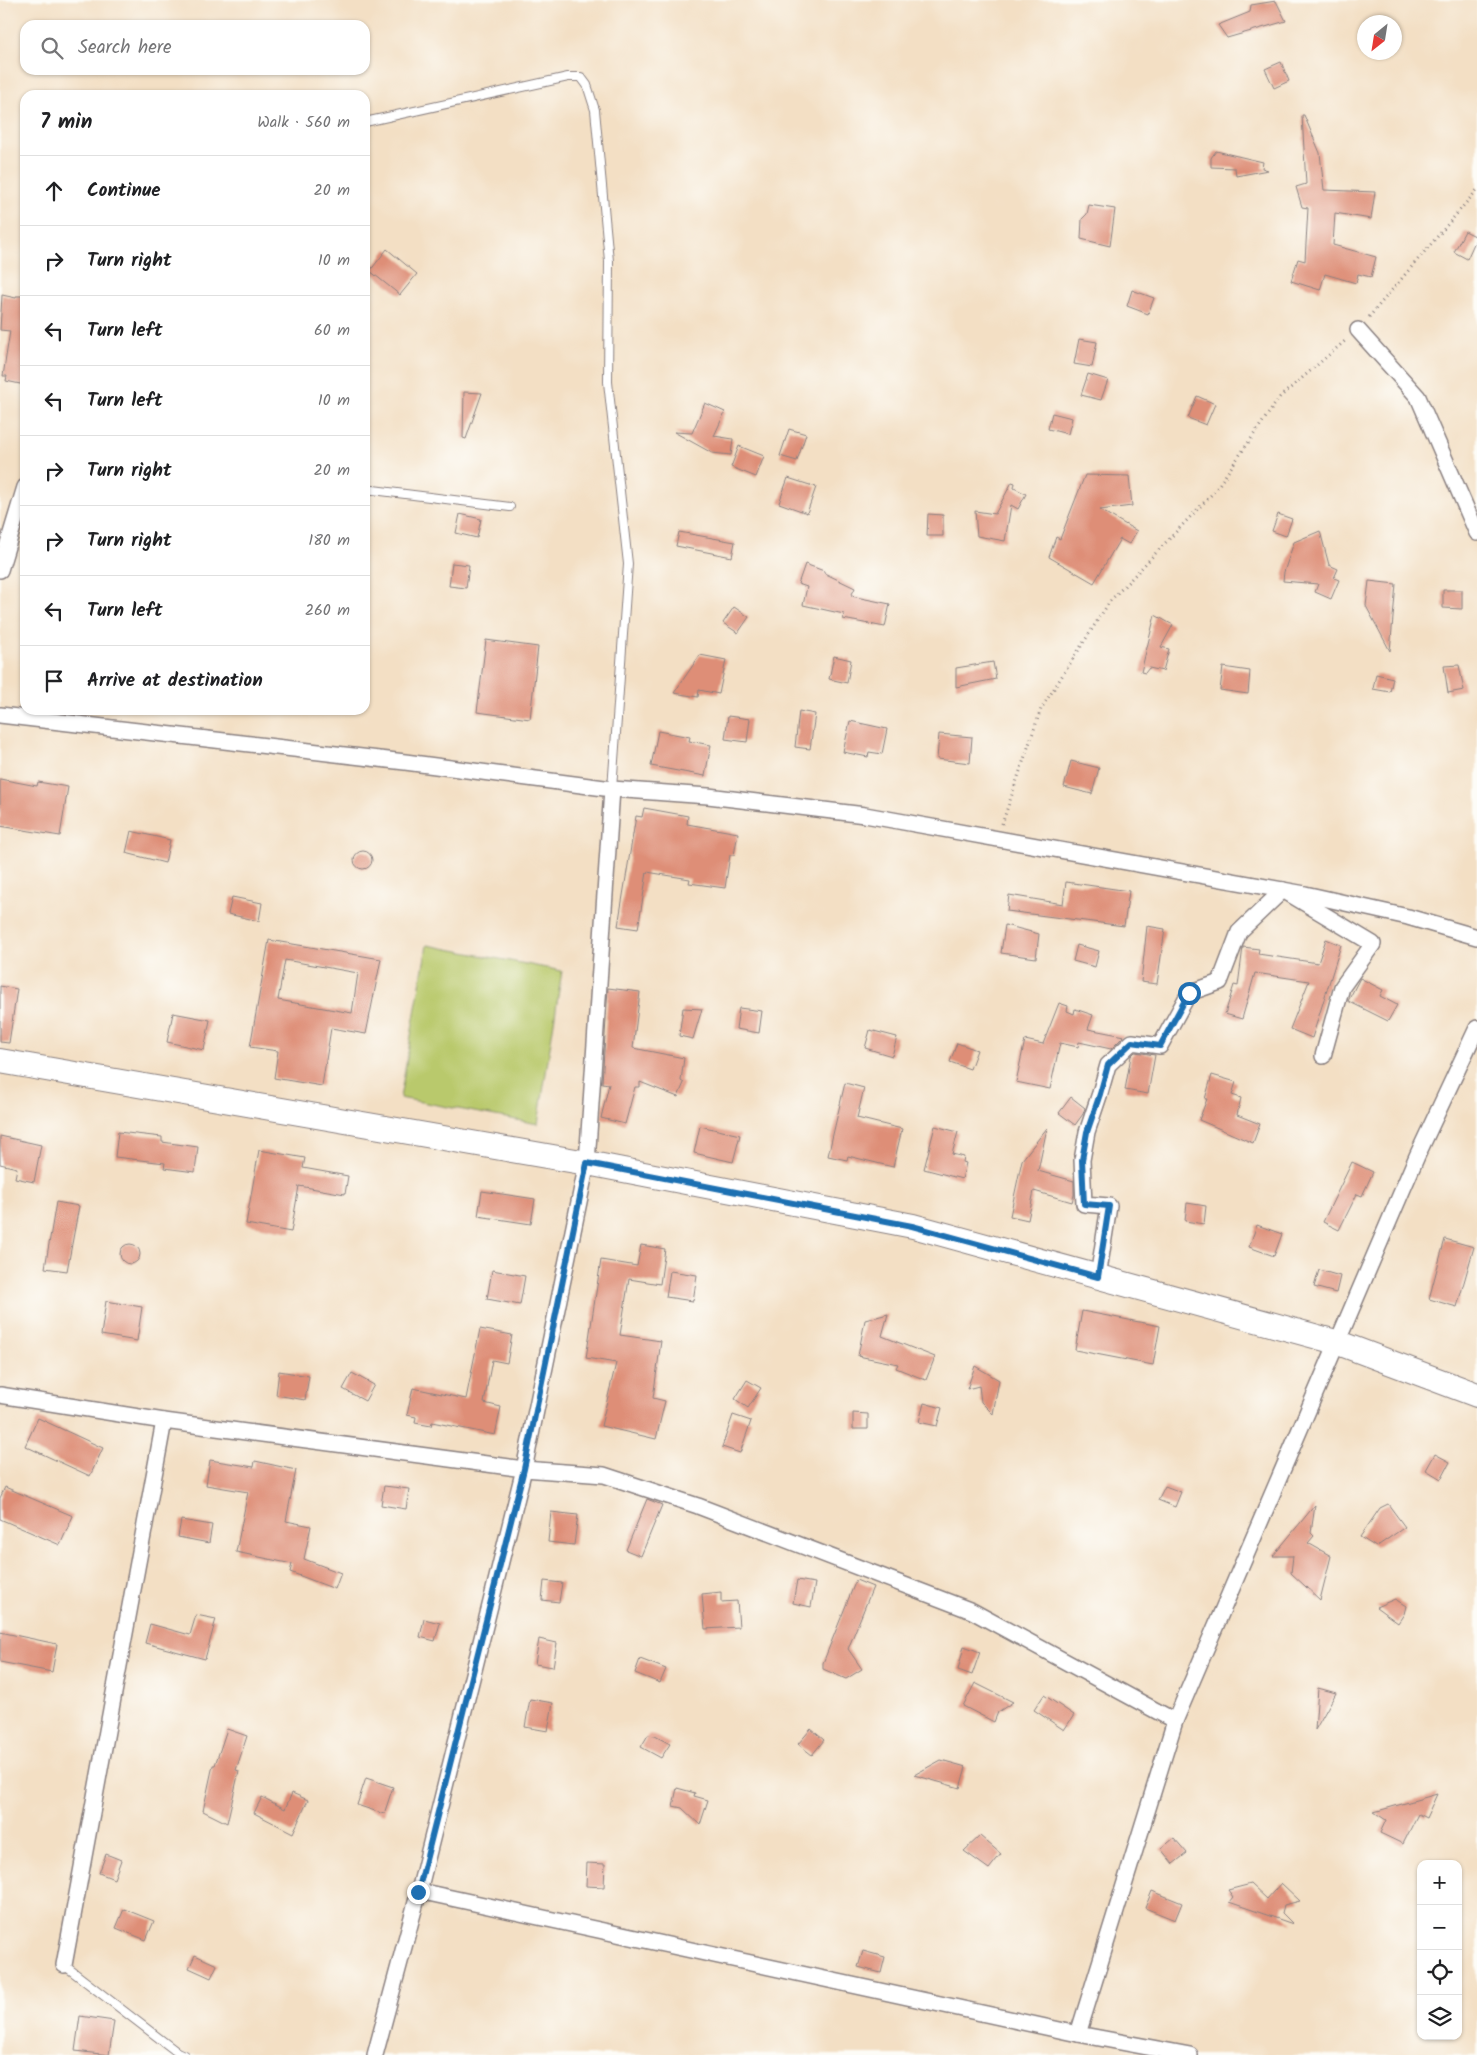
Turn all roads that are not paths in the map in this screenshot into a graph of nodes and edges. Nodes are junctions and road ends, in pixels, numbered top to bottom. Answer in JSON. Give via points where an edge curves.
{"nodes":[{"id":1,"x":370,"y":121,"type":"edge"},
{"id":2,"x":1358,"y":330,"type":"road end"},
{"id":3,"x":370,"y":490,"type":"edge"},
{"id":4,"x":20,"y":504,"type":"edge"},
{"id":5,"x":510,"y":507,"type":"dead end"},
{"id":6,"x":1477,"y":533,"type":"edge"},
{"id":7,"x":0,"y":570,"type":"edge"},
{"id":8,"x":0,"y":715,"type":"edge"},
{"id":9,"x":612,"y":788,"type":"junction"},
{"id":10,"x":1283,"y":890,"type":"junction"},
{"id":11,"x":1477,"y":938,"type":"edge"},
{"id":12,"x":1477,"y":1028,"type":"edge"},
{"id":13,"x":1323,"y":1056,"type":"dead end"},
{"id":14,"x":0,"y":1061,"type":"edge"},
{"id":15,"x":587,"y":1163,"type":"junction"},
{"id":16,"x":1098,"y":1277,"type":"junction"},
{"id":17,"x":1336,"y":1342,"type":"junction"},
{"id":18,"x":0,"y":1395,"type":"edge"},
{"id":19,"x":1477,"y":1395,"type":"edge"},
{"id":20,"x":164,"y":1421,"type":"junction"},
{"id":21,"x":524,"y":1469,"type":"junction"},
{"id":22,"x":1175,"y":1721,"type":"junction"},
{"id":23,"x":418,"y":1892,"type":"junction"},
{"id":24,"x":64,"y":1965,"type":"joint"},
{"id":25,"x":1078,"y":2034,"type":"junction"},
{"id":26,"x":184,"y":2055,"type":"edge"},
{"id":27,"x":375,"y":2055,"type":"edge"},
{"id":28,"x":1190,"y":2055,"type":"edge"}],
"edges":[{"from":1,"to":9,"type":"lane","via":[[568,77],[581,77],[587,85],[595,110],[609,261],[608,382],[628,564]]},
{"from":2,"to":6,"type":"street","via":[[1418,396]]},
{"from":3,"to":5,"type":"lane"},
{"from":4,"to":7,"type":"street"},
{"from":8,"to":9,"type":"street"},
{"from":9,"to":10,"type":"street","via":[[865,815]]},
{"from":9,"to":15,"type":"street"},
{"from":10,"to":11,"type":"street","via":[[1408,918]]},
{"from":10,"to":13,"type":"street","via":[[1373,944],[1342,987]]},
{"from":10,"to":16,"type":"street","via":[[1239,932],[1220,982],[1189,993],[1160,1046],[1132,1042],[1108,1065],[1087,1132],[1082,1160],[1084,1204],[1109,1206]]},
{"from":12,"to":17,"type":"street"},
{"from":14,"to":15,"type":"main road"},
{"from":15,"to":16,"type":"main road","via":[[912,1226]]},
{"from":15,"to":21,"type":"street"},
{"from":16,"to":17,"type":"main road"},
{"from":17,"to":19,"type":"main road"},
{"from":17,"to":22,"type":"street"},
{"from":18,"to":20,"type":"street"},
{"from":20,"to":21,"type":"street"},
{"from":20,"to":24,"type":"street"},
{"from":21,"to":22,"type":"street","via":[[604,1475],[698,1506],[972,1611]]},
{"from":21,"to":23,"type":"street"},
{"from":22,"to":25,"type":"street"},
{"from":23,"to":25,"type":"street"},
{"from":23,"to":27,"type":"street"},
{"from":24,"to":26,"type":"lane"},
{"from":25,"to":28,"type":"street"}]}
